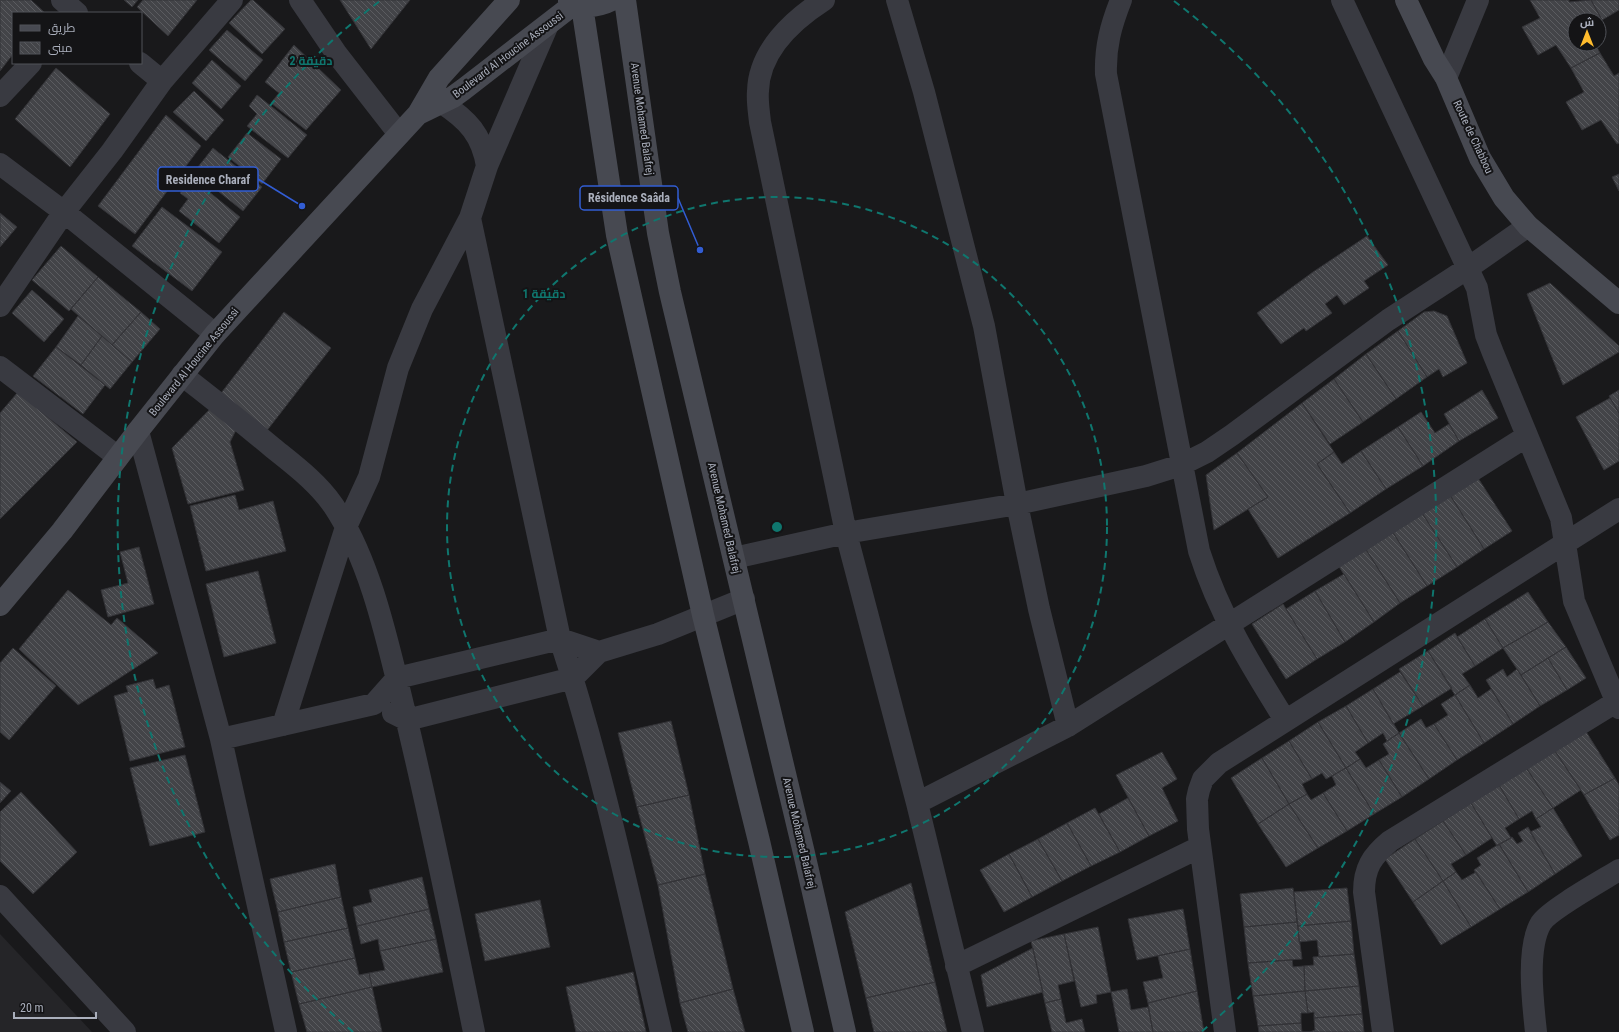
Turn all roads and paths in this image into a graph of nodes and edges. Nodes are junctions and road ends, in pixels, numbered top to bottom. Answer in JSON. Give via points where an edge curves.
{"nodes":[{"id":1,"x":62,"y":0,"type":"edge"},
{"id":2,"x":232,"y":0,"type":"edge"},
{"id":3,"x":300,"y":0,"type":"edge"},
{"id":4,"x":509,"y":0,"type":"edge"},
{"id":5,"x":612,"y":0,"type":"edge"},
{"id":6,"x":625,"y":0,"type":"edge"},
{"id":7,"x":824,"y":0,"type":"edge"},
{"id":8,"x":896,"y":0,"type":"edge"},
{"id":9,"x":1121,"y":0,"type":"edge"},
{"id":10,"x":1342,"y":0,"type":"edge"},
{"id":11,"x":1406,"y":0,"type":"edge"},
{"id":12,"x":1478,"y":0,"type":"edge"},
{"id":13,"x":574,"y":3,"type":"edge"},
{"id":14,"x":76,"y":12,"type":"edge"},
{"id":15,"x":547,"y":27,"type":"junction"},
{"id":16,"x":30,"y":64,"type":"edge"},
{"id":17,"x":141,"y":64,"type":"edge"},
{"id":18,"x":1446,"y":78,"type":"junction"},
{"id":19,"x":162,"y":81,"type":"junction"},
{"id":20,"x":0,"y":96,"type":"edge"},
{"id":21,"x":442,"y":102,"type":"junction"},
{"id":22,"x":418,"y":114,"type":"junction"},
{"id":23,"x":399,"y":134,"type":"junction"},
{"id":24,"x":0,"y":164,"type":"edge"},
{"id":25,"x":487,"y":166,"type":"junction"},
{"id":26,"x":64,"y":212,"type":"junction"},
{"id":27,"x":470,"y":218,"type":"junction"},
{"id":28,"x":1528,"y":226,"type":"junction"},
{"id":29,"x":1468,"y":268,"type":"junction"},
{"id":30,"x":1619,"y":303,"type":"edge"},
{"id":31,"x":0,"y":306,"type":"edge"},
{"id":32,"x":215,"y":334,"type":"junction"},
{"id":33,"x":0,"y":367,"type":"edge"},
{"id":34,"x":182,"y":375,"type":"junction"},
{"id":35,"x":138,"y":431,"type":"junction"},
{"id":36,"x":1527,"y":436,"type":"junction"},
{"id":37,"x":118,"y":457,"type":"junction"},
{"id":38,"x":1181,"y":464,"type":"junction"},
{"id":39,"x":1017,"y":504,"type":"junction"},
{"id":40,"x":1619,"y":509,"type":"edge"},
{"id":41,"x":346,"y":527,"type":"junction"},
{"id":42,"x":846,"y":533,"type":"junction"},
{"id":43,"x":1566,"y":542,"type":"junction"},
{"id":44,"x":734,"y":558,"type":"junction"},
{"id":45,"x":744,"y":599,"type":"junction"},
{"id":46,"x":0,"y":605,"type":"edge"},
{"id":47,"x":703,"y":615,"type":"junction"},
{"id":48,"x":1229,"y":625,"type":"junction"},
{"id":49,"x":560,"y":639,"type":"junction"},
{"id":50,"x":599,"y":652,"type":"junction"},
{"id":51,"x":397,"y":678,"type":"junction"},
{"id":52,"x":572,"y":678,"type":"junction"},
{"id":53,"x":374,"y":704,"type":"junction"},
{"id":54,"x":1618,"y":705,"type":"edge"},
{"id":55,"x":406,"y":720,"type":"junction"},
{"id":56,"x":1285,"y":720,"type":"junction"},
{"id":57,"x":283,"y":725,"type":"junction"},
{"id":58,"x":1068,"y":726,"type":"junction"},
{"id":59,"x":221,"y":739,"type":"junction"},
{"id":60,"x":917,"y":803,"type":"junction"},
{"id":61,"x":1200,"y":847,"type":"junction"},
{"id":62,"x":1619,"y":870,"type":"edge"},
{"id":63,"x":0,"y":896,"type":"edge"},
{"id":64,"x":956,"y":966,"type":"junction"},
{"id":65,"x":125,"y":1032,"type":"edge"},
{"id":66,"x":286,"y":1032,"type":"edge"},
{"id":67,"x":474,"y":1032,"type":"edge"},
{"id":68,"x":661,"y":1032,"type":"edge"},
{"id":69,"x":803,"y":1032,"type":"edge"},
{"id":70,"x":845,"y":1032,"type":"edge"},
{"id":71,"x":973,"y":1032,"type":"edge"},
{"id":72,"x":1225,"y":1032,"type":"edge"},
{"id":73,"x":1383,"y":1032,"type":"edge"},
{"id":74,"x":1536,"y":1032,"type":"edge"}],
"edges":[{"from":1,"to":14,"type":"street"},
{"from":2,"to":19,"type":"street"},
{"from":3,"to":23,"type":"street","via":[[336,53]]},
{"from":4,"to":22,"type":"street","name":"Boulevard Al Houcine Assoussi","via":[[439,78]]},
{"from":5,"to":13,"type":"street","via":[[594,6]]},
{"from":6,"to":44,"type":"street","name":"Avenue Mohamed Balafrej","via":[[658,233]]},
{"from":7,"to":42,"type":"street","via":[[790,27],[772,47],[759,79],[758,92],[768,167]]},
{"from":8,"to":39,"type":"street","via":[[924,92],[984,326]]},
{"from":9,"to":38,"type":"street","via":[[1108,37],[1105,54],[1106,74]]},
{"from":10,"to":29,"type":"street"},
{"from":11,"to":18,"type":"street","name":"Route de Chabbou","via":[[1434,59]]},
{"from":12,"to":18,"type":"street"},
{"from":13,"to":15,"type":"street","name":"Boulevard Al Houcine Assoussi"},
{"from":13,"to":47,"type":"street","via":[[617,235]]},
{"from":15,"to":21,"type":"street","name":"Boulevard Al Houcine Assoussi","via":[[464,89]]},
{"from":15,"to":25,"type":"street"},
{"from":16,"to":20,"type":"street"},
{"from":17,"to":19,"type":"street"},
{"from":18,"to":28,"type":"street","name":"Route de Chabbou","via":[[1480,158],[1504,198]]},
{"from":19,"to":26,"type":"street"},
{"from":21,"to":22,"type":"street","name":"Boulevard Al Houcine Assoussi"},
{"from":21,"to":25,"type":"street","via":[[470,125],[480,140]]},
{"from":22,"to":23,"type":"street","name":"Boulevard Al Houcine Assoussi"},
{"from":23,"to":32,"type":"street","name":"Boulevard Al Houcine Assoussi"},
{"from":24,"to":26,"type":"street"},
{"from":25,"to":27,"type":"street"},
{"from":26,"to":31,"type":"street"},
{"from":26,"to":32,"type":"street"},
{"from":27,"to":41,"type":"street","via":[[422,309],[398,368],[369,477]]},
{"from":27,"to":49,"type":"street"},
{"from":28,"to":29,"type":"street"},
{"from":28,"to":30,"type":"street","name":"Route de Chabbou"},
{"from":29,"to":36,"type":"street","via":[[1477,288],[1488,341]]},
{"from":29,"to":38,"type":"street","via":[[1388,320],[1232,435],[1207,452]]},
{"from":32,"to":34,"type":"street","name":"Boulevard Al Houcine Assoussi"},
{"from":33,"to":37,"type":"street"},
{"from":34,"to":35,"type":"street","name":"Boulevard Al Houcine Assoussi"},
{"from":34,"to":41,"type":"street","via":[[303,473],[332,504]]},
{"from":35,"to":37,"type":"street","name":"Boulevard Al Houcine Assoussi"},
{"from":35,"to":59,"type":"street"},
{"from":36,"to":43,"type":"street","via":[[1561,518]]},
{"from":36,"to":48,"type":"street"},
{"from":37,"to":46,"type":"street","name":"Boulevard Al Houcine Assoussi","via":[[62,531]]},
{"from":38,"to":39,"type":"street","via":[[1146,476]]},
{"from":38,"to":48,"type":"street","via":[[1199,551],[1208,580]]},
{"from":39,"to":42,"type":"street"},
{"from":39,"to":58,"type":"street"},
{"from":40,"to":43,"type":"street"},
{"from":41,"to":51,"type":"street","via":[[377,605]]},
{"from":41,"to":57,"type":"street"},
{"from":42,"to":44,"type":"street"},
{"from":42,"to":60,"type":"street"},
{"from":43,"to":54,"type":"street","via":[[1569,580],[1574,601]]},
{"from":43,"to":56,"type":"street"},
{"from":44,"to":45,"type":"street","name":"Avenue Mohamed Balafrej"},
{"from":45,"to":47,"type":"street"},
{"from":45,"to":70,"type":"street","name":"Avenue Mohamed Balafrej"},
{"from":47,"to":50,"type":"street","via":[[658,634]]},
{"from":47,"to":69,"type":"street"},
{"from":48,"to":56,"type":"street"},
{"from":48,"to":58,"type":"street"},
{"from":49,"to":50,"type":"street"},
{"from":49,"to":51,"type":"street"},
{"from":49,"to":52,"type":"street"},
{"from":50,"to":52,"type":"street"},
{"from":51,"to":53,"type":"street"},
{"from":51,"to":55,"type":"street"},
{"from":52,"to":55,"type":"street"},
{"from":52,"to":68,"type":"street","via":[[620,858]]},
{"from":53,"to":55,"type":"street"},
{"from":53,"to":57,"type":"street"},
{"from":54,"to":73,"type":"street","via":[[1390,841],[1370,862],[1365,872],[1364,892]]},
{"from":55,"to":67,"type":"street","via":[[434,839]]},
{"from":56,"to":61,"type":"street","via":[[1219,763],[1203,779],[1197,799]]},
{"from":57,"to":59,"type":"street"},
{"from":58,"to":60,"type":"street"},
{"from":59,"to":66,"type":"street"},
{"from":60,"to":64,"type":"street"},
{"from":61,"to":64,"type":"street"},
{"from":61,"to":72,"type":"street"},
{"from":62,"to":74,"type":"street","via":[[1552,912],[1541,922],[1534,942],[1532,967]]},
{"from":63,"to":65,"type":"street"},
{"from":64,"to":71,"type":"street"}]}
